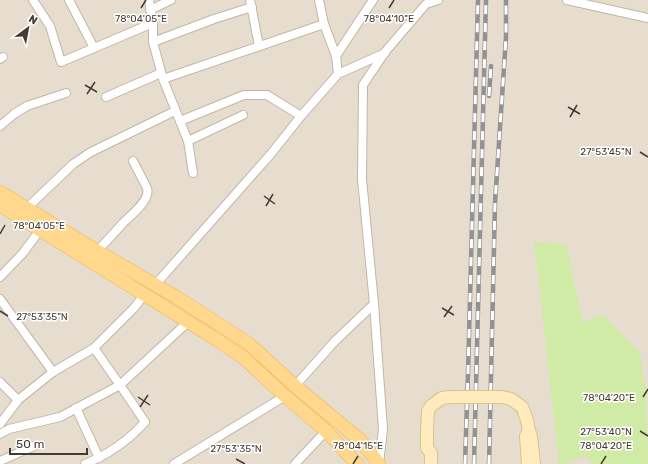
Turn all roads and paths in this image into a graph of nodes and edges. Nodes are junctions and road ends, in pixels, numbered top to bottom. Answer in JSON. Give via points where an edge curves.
{"nodes":[{"id":1,"x":33,"y":0,"type":"edge"},
{"id":2,"x":69,"y":0,"type":"edge"},
{"id":3,"x":149,"y":0,"type":"edge"},
{"id":4,"x":171,"y":0,"type":"edge"},
{"id":5,"x":319,"y":0,"type":"edge"},
{"id":6,"x":373,"y":0,"type":"edge"},
{"id":7,"x":438,"y":0,"type":"edge"},
{"id":8,"x":567,"y":0,"type":"edge"},
{"id":9,"x":251,"y":4,"type":"edge"},
{"id":10,"x":150,"y":10,"type":"junction"},
{"id":11,"x":648,"y":18,"type":"edge"},
{"id":12,"x":153,"y":23,"type":"junction"},
{"id":13,"x":324,"y":24,"type":"junction"},
{"id":14,"x":152,"y":42,"type":"junction"},
{"id":15,"x":259,"y":46,"type":"junction"},
{"id":16,"x":94,"y":48,"type":"junction"},
{"id":17,"x":385,"y":52,"type":"junction"},
{"id":18,"x":336,"y":56,"type":"junction"},
{"id":19,"x":338,"y":74,"type":"junction"},
{"id":20,"x":162,"y":76,"type":"junction"},
{"id":21,"x":66,"y":93,"type":"dead end"},
{"id":22,"x":106,"y":97,"type":"dead end"},
{"id":23,"x":175,"y":111,"type":"junction"},
{"id":24,"x":244,"y":115,"type":"dead end"},
{"id":25,"x":300,"y":116,"type":"junction"},
{"id":26,"x":180,"y":121,"type":"junction"},
{"id":27,"x":0,"y":126,"type":"edge"},
{"id":28,"x":188,"y":141,"type":"junction"},
{"id":29,"x":133,"y":161,"type":"dead end"},
{"id":30,"x":193,"y":173,"type":"dead end"},
{"id":31,"x":0,"y":192,"type":"edge"},
{"id":32,"x":0,"y":205,"type":"edge"},
{"id":33,"x":27,"y":208,"type":"junction"},
{"id":34,"x":40,"y":230,"type":"junction"},
{"id":35,"x":97,"y":252,"type":"junction"},
{"id":36,"x":0,"y":277,"type":"edge"},
{"id":37,"x":156,"y":284,"type":"junction"},
{"id":38,"x":144,"y":295,"type":"junction"},
{"id":39,"x":0,"y":299,"type":"edge"},
{"id":40,"x":374,"y":304,"type":"junction"},
{"id":41,"x":188,"y":322,"type":"junction"},
{"id":42,"x":94,"y":348,"type":"junction"},
{"id":43,"x":53,"y":372,"type":"junction"},
{"id":44,"x":0,"y":382,"type":"edge"},
{"id":45,"x":120,"y":385,"type":"junction"},
{"id":46,"x":296,"y":386,"type":"junction"},
{"id":47,"x":285,"y":396,"type":"junction"},
{"id":48,"x":18,"y":400,"type":"junction"},
{"id":49,"x":76,"y":408,"type":"junction"},
{"id":50,"x":0,"y":424,"type":"edge"},
{"id":51,"x":326,"y":431,"type":"junction"},
{"id":52,"x":529,"y":431,"type":"junction"},
{"id":53,"x":0,"y":434,"type":"edge"},
{"id":54,"x":34,"y":446,"type":"dead end"},
{"id":55,"x":427,"y":448,"type":"junction"},
{"id":56,"x":100,"y":458,"type":"junction"},
{"id":57,"x":1,"y":459,"type":"edge"},
{"id":58,"x":85,"y":464,"type":"edge"},
{"id":59,"x":174,"y":464,"type":"edge"},
{"id":60,"x":295,"y":464,"type":"edge"},
{"id":61,"x":358,"y":464,"type":"edge"},
{"id":62,"x":379,"y":464,"type":"edge"},
{"id":63,"x":423,"y":464,"type":"edge"},
{"id":64,"x":431,"y":464,"type":"edge"},
{"id":65,"x":528,"y":464,"type":"edge"},
{"id":66,"x":534,"y":464,"type":"edge"}],
"edges":[{"from":1,"to":16,"type":"street","via":[[50,26],[61,62]]},
{"from":2,"to":16,"type":"street"},
{"from":3,"to":10,"type":"street"},
{"from":4,"to":10,"type":"street"},
{"from":5,"to":13,"type":"street"},
{"from":6,"to":18,"type":"street"},
{"from":7,"to":17,"type":"street","via":[[426,4]]},
{"from":8,"to":11,"type":"street"},
{"from":9,"to":14,"type":"street"},
{"from":9,"to":15,"type":"street"},
{"from":10,"to":12,"type":"street"},
{"from":12,"to":14,"type":"street"},
{"from":12,"to":16,"type":"street"},
{"from":13,"to":15,"type":"street"},
{"from":13,"to":18,"type":"street"},
{"from":14,"to":20,"type":"street"},
{"from":15,"to":20,"type":"street"},
{"from":17,"to":19,"type":"street"},
{"from":17,"to":40,"type":"street","via":[[363,85],[362,179]]},
{"from":18,"to":19,"type":"street"},
{"from":19,"to":25,"type":"street"},
{"from":20,"to":22,"type":"street"},
{"from":20,"to":23,"type":"street"},
{"from":21,"to":27,"type":"street","via":[[27,106]]},
{"from":23,"to":26,"type":"street"},
{"from":23,"to":33,"type":"street","via":[[91,152],[73,164]]},
{"from":24,"to":28,"type":"street"},
{"from":25,"to":26,"type":"street","via":[[267,95],[244,95]]},
{"from":25,"to":37,"type":"street","via":[[270,155]]},
{"from":26,"to":28,"type":"street"},
{"from":28,"to":30,"type":"street"},
{"from":29,"to":35,"type":"street","via":[[147,188],[147,196]]},
{"from":31,"to":33,"type":"main road"},
{"from":32,"to":34,"type":"main road"},
{"from":33,"to":35,"type":"main road"},
{"from":34,"to":36,"type":"street","via":[[24,253]]},
{"from":34,"to":38,"type":"main road"},
{"from":35,"to":37,"type":"main road"},
{"from":37,"to":46,"type":"main road","via":[[249,344]]},
{"from":38,"to":41,"type":"main road"},
{"from":38,"to":42,"type":"street"},
{"from":39,"to":43,"type":"street"},
{"from":40,"to":46,"type":"street","via":[[335,341]]},
{"from":40,"to":62,"type":"street","via":[[382,429]]},
{"from":41,"to":45,"type":"street"},
{"from":41,"to":47,"type":"main road","via":[[244,358]]},
{"from":42,"to":43,"type":"street"},
{"from":42,"to":45,"type":"street"},
{"from":43,"to":48,"type":"street"},
{"from":44,"to":48,"type":"street"},
{"from":45,"to":49,"type":"street"},
{"from":45,"to":56,"type":"street","via":[[145,422]]},
{"from":46,"to":62,"type":"main road","via":[[361,441]]},
{"from":47,"to":51,"type":"main road"},
{"from":47,"to":59,"type":"street"},
{"from":48,"to":50,"type":"street"},
{"from":49,"to":53,"type":"street","via":[[60,417],[9,429]]},
{"from":49,"to":56,"type":"street"},
{"from":51,"to":60,"type":"street"},
{"from":51,"to":61,"type":"main road"},
{"from":52,"to":55,"type":"main road","bridge":true,"via":[[522,407],[511,399],[442,398],[428,411]]},
{"from":52,"to":65,"type":"main road","via":[[526,436]]},
{"from":52,"to":66,"type":"main road"},
{"from":54,"to":57,"type":"street"},
{"from":55,"to":63,"type":"main road","via":[[423,452]]},
{"from":55,"to":64,"type":"main road","via":[[431,453]]},
{"from":56,"to":58,"type":"street"}]}
